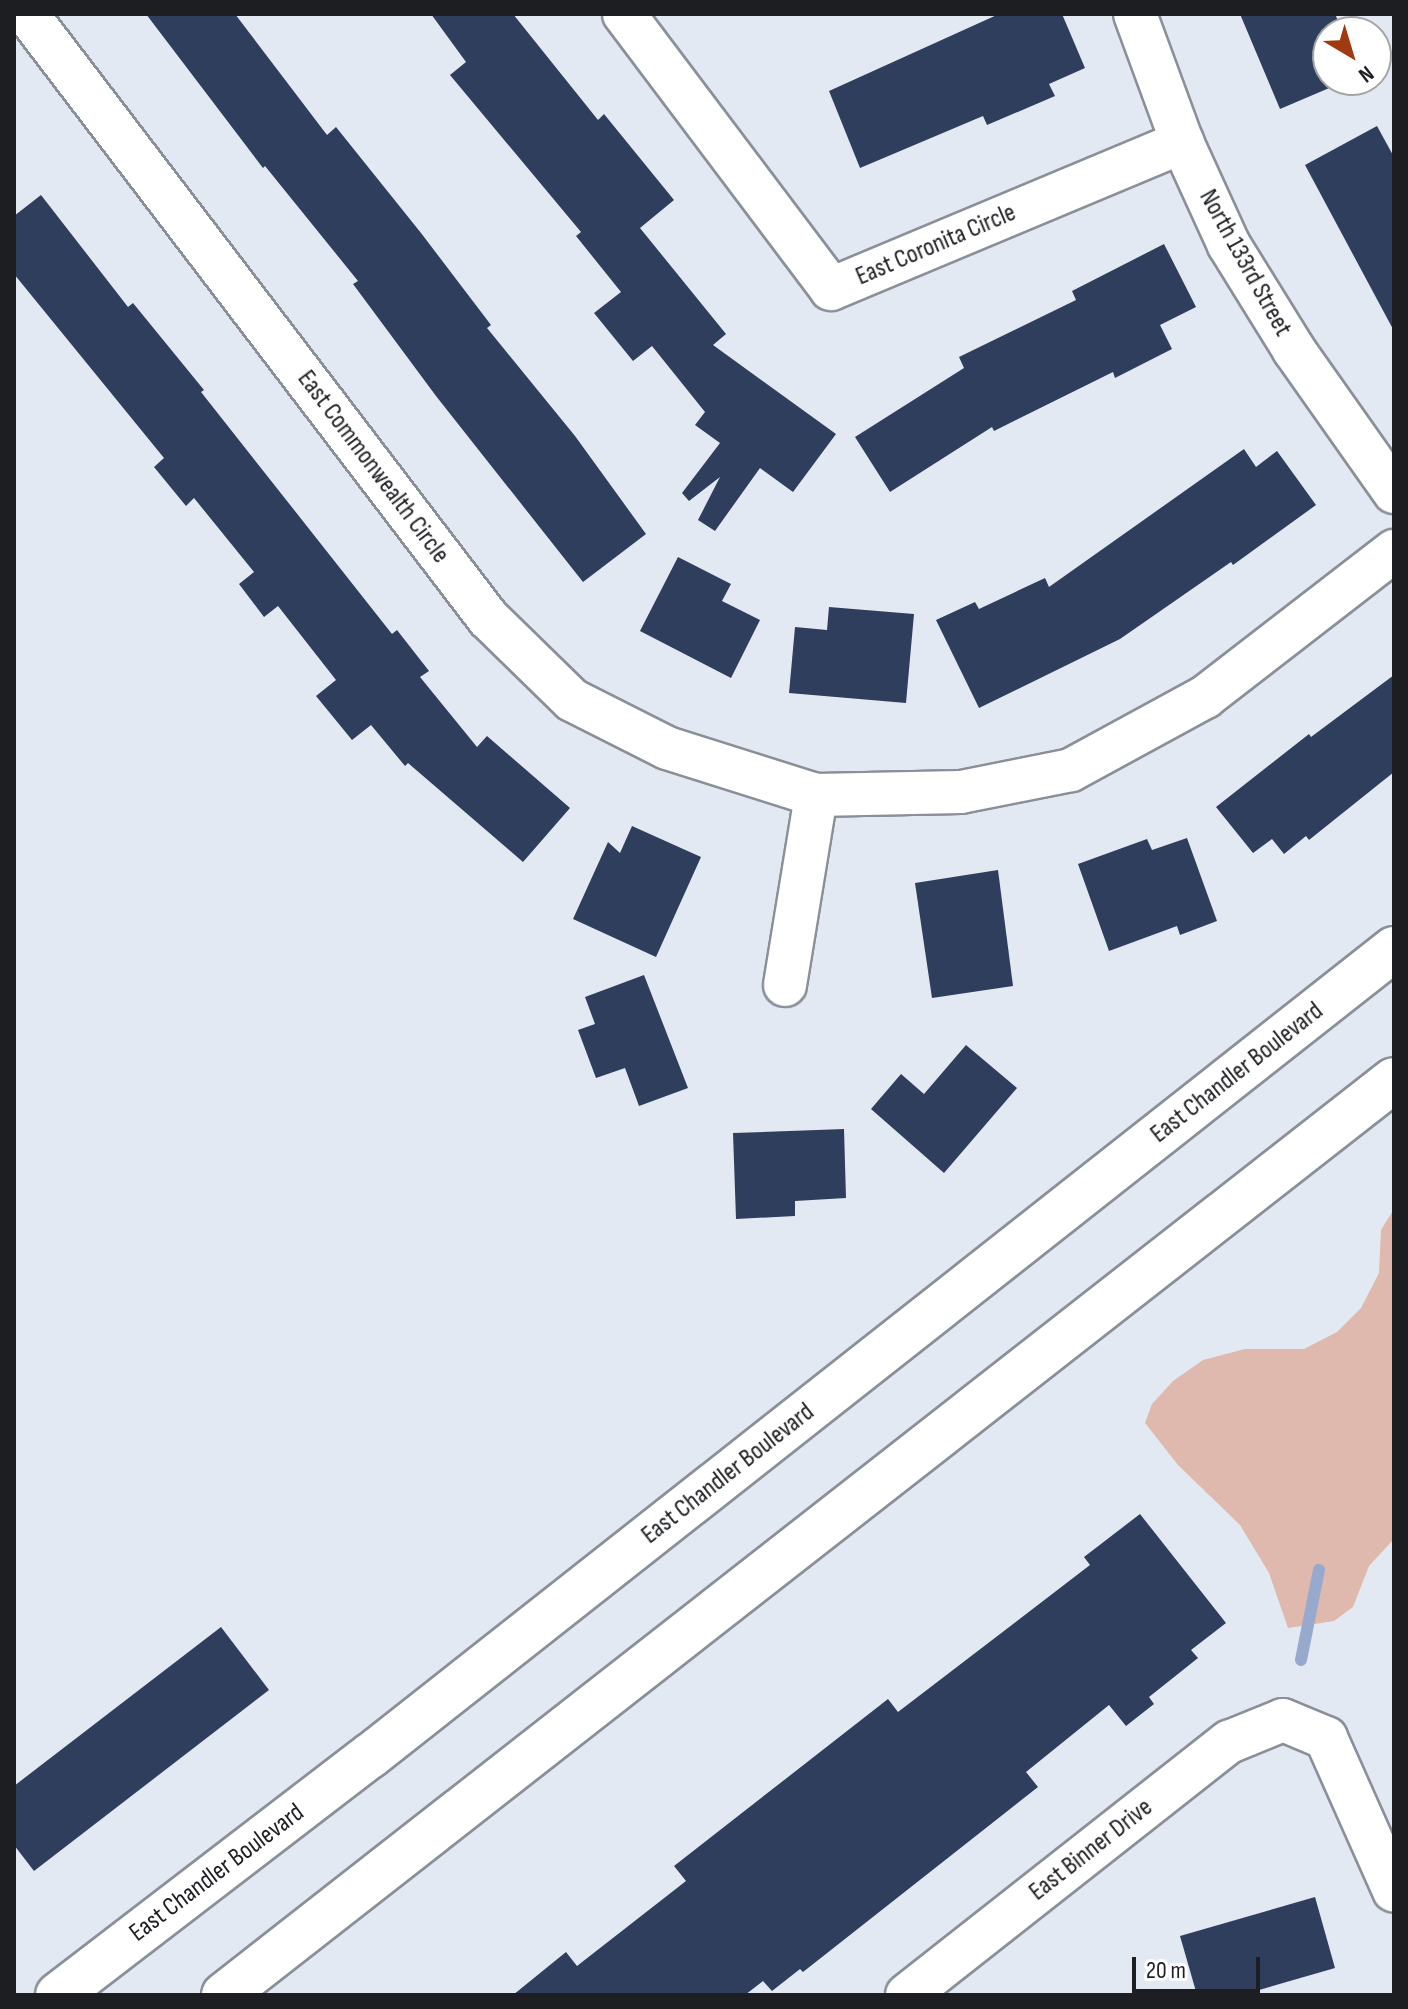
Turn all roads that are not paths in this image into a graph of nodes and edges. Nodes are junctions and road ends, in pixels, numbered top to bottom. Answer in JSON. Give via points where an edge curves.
{"nodes":[{"id":1,"x":27,"y":14,"type":"edge"},
{"id":2,"x":624,"y":14,"type":"edge"},
{"id":3,"x":1135,"y":14,"type":"edge"},
{"id":4,"x":1182,"y":142,"type":"junction"},
{"id":5,"x":1394,"y":492,"type":"edge"},
{"id":6,"x":1394,"y":551,"type":"edge"},
{"id":7,"x":816,"y":795,"type":"junction"},
{"id":8,"x":1394,"y":949,"type":"edge"},
{"id":9,"x":785,"y":985,"type":"dead end"},
{"id":10,"x":1394,"y":1080,"type":"edge"},
{"id":11,"x":1394,"y":1891,"type":"edge"},
{"id":12,"x":58,"y":1995,"type":"edge"},
{"id":13,"x":224,"y":1995,"type":"edge"},
{"id":14,"x":907,"y":1995,"type":"edge"}],
"edges":[{"from":1,"to":7,"type":"street","name":"East Commonwealth Circle","via":[[488,618],[572,700],[667,748]]},
{"from":2,"to":4,"type":"street","name":"East Coronita Circle","via":[[831,289]]},
{"from":3,"to":4,"type":"street","name":"North 133rd Street"},
{"from":4,"to":5,"type":"street","name":"North 133rd Street","via":[[1229,245],[1294,350]]},
{"from":6,"to":7,"type":"street","name":"East Commonwealth Circle","via":[[1205,697],[1071,770],[961,792]]},
{"from":7,"to":9,"type":"street"},
{"from":8,"to":12,"type":"main road","name":"East Chandler Boulevard"},
{"from":10,"to":13,"type":"main road"},
{"from":11,"to":14,"type":"street","name":"East Binner Drive","via":[[1326,1738],[1283,1720],[1229,1742]]}]}
